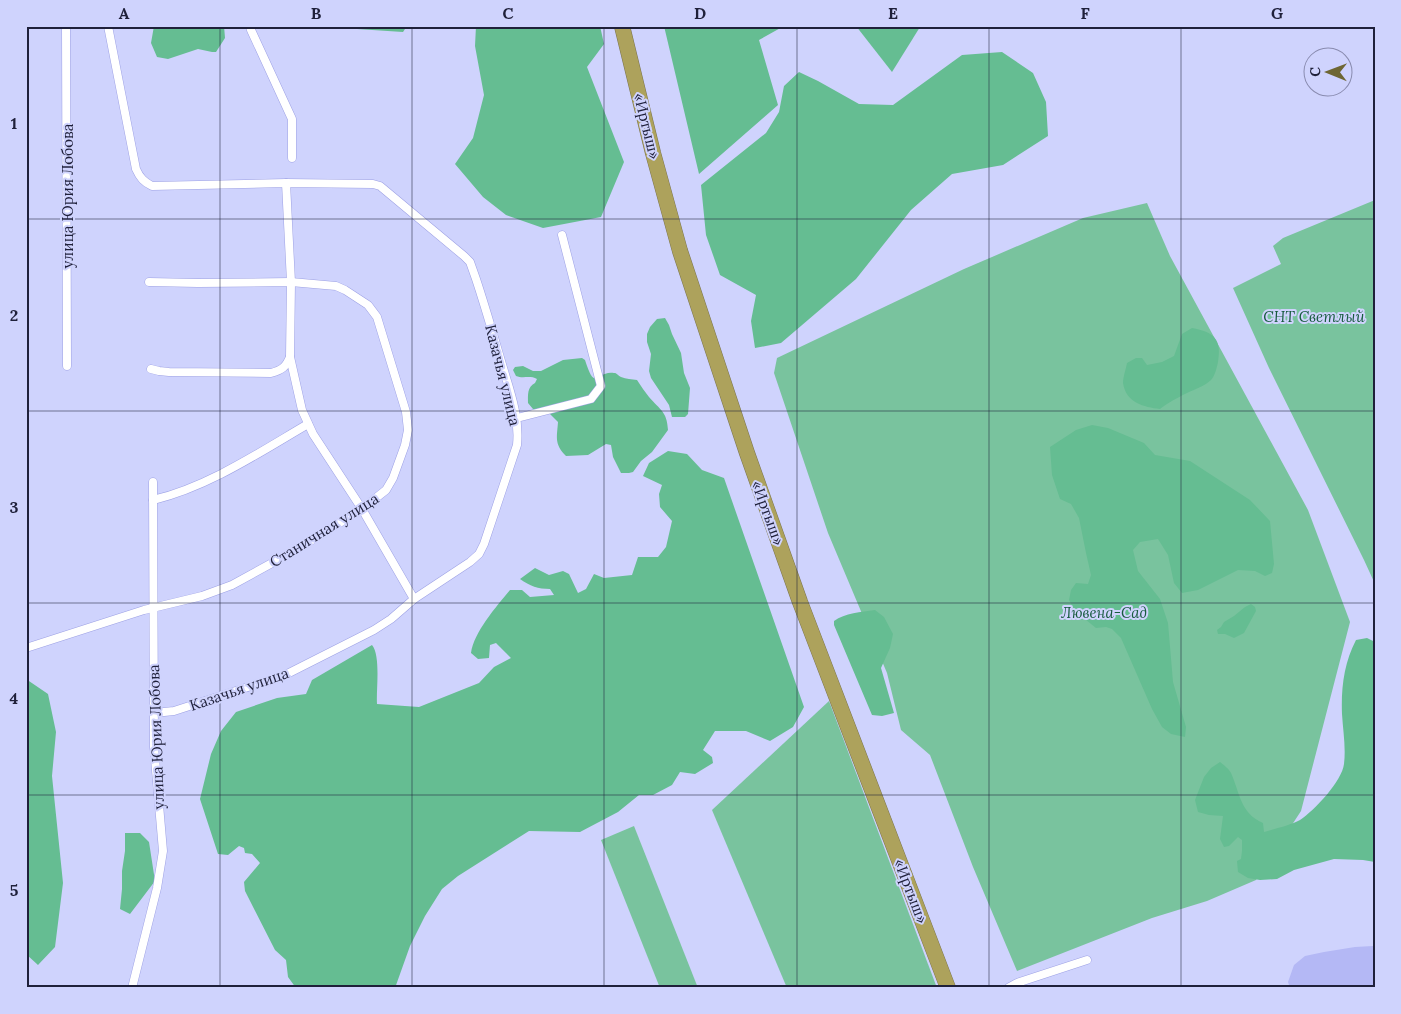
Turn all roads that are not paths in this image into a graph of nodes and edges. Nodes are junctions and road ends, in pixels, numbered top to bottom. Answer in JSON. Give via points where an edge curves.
{"nodes":[{"id":1,"x":66,"y":26,"type":"edge"},
{"id":2,"x":108,"y":26,"type":"edge"},
{"id":3,"x":250,"y":26,"type":"edge"},
{"id":4,"x":622,"y":26,"type":"edge"},
{"id":5,"x":292,"y":158,"type":"dead end"},
{"id":6,"x":286,"y":183,"type":"junction"},
{"id":7,"x":562,"y":235,"type":"dead end"},
{"id":8,"x":149,"y":282,"type":"dead end"},
{"id":9,"x":291,"y":282,"type":"junction"},
{"id":10,"x":290,"y":357,"type":"junction"},
{"id":11,"x":67,"y":366,"type":"dead end"},
{"id":12,"x":151,"y":369,"type":"dead end"},
{"id":13,"x":517,"y":418,"type":"junction"},
{"id":14,"x":308,"y":424,"type":"junction"},
{"id":15,"x":153,"y":482,"type":"dead end"},
{"id":16,"x":153,"y":500,"type":"junction"},
{"id":17,"x":362,"y":509,"type":"junction"},
{"id":18,"x":414,"y":599,"type":"junction"},
{"id":19,"x":153,"y":608,"type":"junction"},
{"id":20,"x":30,"y":647,"type":"edge"},
{"id":21,"x":154,"y":714,"type":"junction"},
{"id":22,"x":1087,"y":960,"type":"dead end"},
{"id":23,"x":132,"y":988,"type":"edge"},
{"id":24,"x":948,"y":988,"type":"edge"},
{"id":25,"x":1008,"y":988,"type":"edge"}],
"edges":[{"from":1,"to":11,"type":"street","name":"улица Юрия Лобова"},
{"from":2,"to":6,"type":"street","name":"Казачья улица","via":[[136,170],[145,182],[152,186]]},
{"from":3,"to":5,"type":"street","via":[[292,119]]},
{"from":4,"to":24,"type":"highway","name":"«Иртыш»","via":[[680,251],[747,454],[800,602]]},
{"from":6,"to":9,"type":"street"},
{"from":6,"to":13,"type":"street","name":"Казачья улица","via":[[380,186],[470,262]]},
{"from":7,"to":13,"type":"street","via":[[601,386],[591,399]]},
{"from":8,"to":9,"type":"street","name":"Станичная улица"},
{"from":9,"to":10,"type":"street"},
{"from":9,"to":17,"type":"street","name":"Станичная улица","via":[[336,286],[368,305],[377,317],[406,412],[408,430],[393,478],[386,490]]},
{"from":10,"to":12,"type":"street","via":[[287,366],[271,373]]},
{"from":10,"to":14,"type":"street"},
{"from":13,"to":18,"type":"street","name":"Казачья улица","via":[[516,445],[479,554]]},
{"from":14,"to":16,"type":"street","via":[[211,478]]},
{"from":14,"to":17,"type":"street"},
{"from":15,"to":16,"type":"street","name":"улица Юрия Лобова"},
{"from":16,"to":19,"type":"street","name":"улица Юрия Лобова"},
{"from":17,"to":18,"type":"street"},
{"from":17,"to":19,"type":"street","name":"Станичная улица","via":[[232,585]]},
{"from":18,"to":21,"type":"street","name":"Казачья улица","via":[[374,630],[285,675]]},
{"from":19,"to":20,"type":"street","name":"Станичная улица"},
{"from":19,"to":21,"type":"street","name":"улица Юрия Лобова"},
{"from":21,"to":23,"type":"street","name":"улица Юрия Лобова","via":[[163,851]]},
{"from":22,"to":25,"type":"street"}]}
